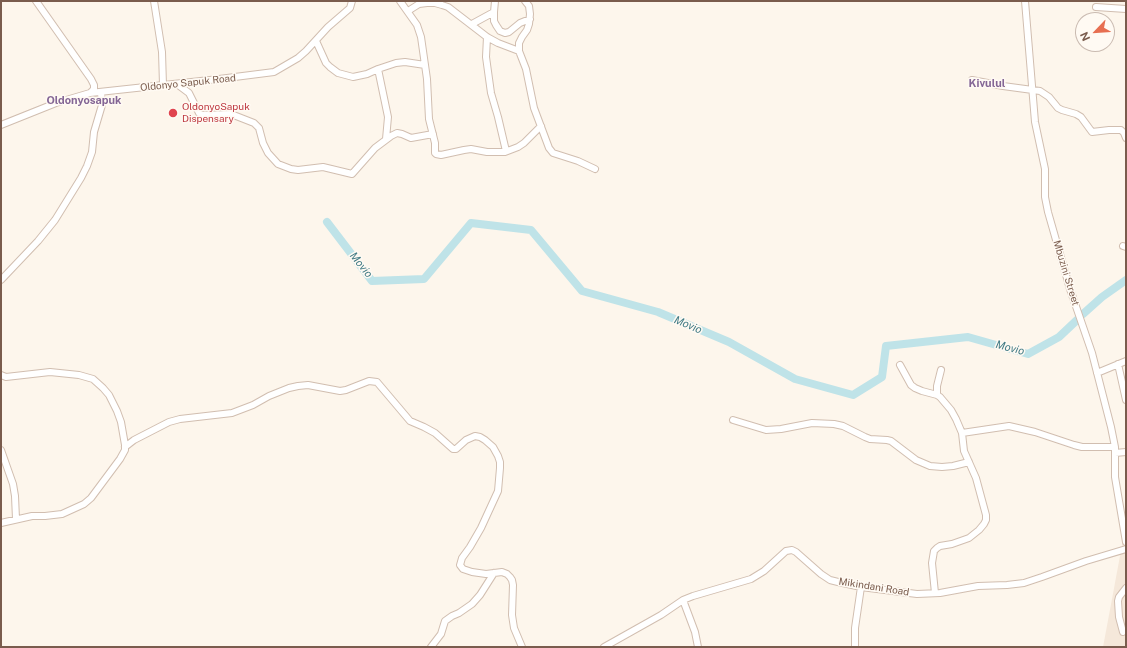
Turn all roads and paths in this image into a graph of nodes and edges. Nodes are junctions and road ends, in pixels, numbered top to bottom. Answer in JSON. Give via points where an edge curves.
{"nodes":[{"id":1,"x":36,"y":1,"type":"edge"},
{"id":2,"x":154,"y":1,"type":"edge"},
{"id":3,"x":353,"y":1,"type":"edge"},
{"id":4,"x":400,"y":1,"type":"edge"},
{"id":5,"x":494,"y":1,"type":"edge"},
{"id":6,"x":525,"y":1,"type":"edge"},
{"id":7,"x":1025,"y":1,"type":"edge"},
{"id":8,"x":1096,"y":7,"type":"dead end"},
{"id":9,"x":1126,"y":9,"type":"edge"},
{"id":10,"x":408,"y":11,"type":"junction"},
{"id":11,"x":494,"y":12,"type":"junction"},
{"id":12,"x":530,"y":19,"type":"junction"},
{"id":13,"x":472,"y":24,"type":"junction"},
{"id":14,"x":487,"y":36,"type":"junction"},
{"id":15,"x":316,"y":41,"type":"junction"},
{"id":16,"x":519,"y":50,"type":"junction"},
{"id":17,"x":425,"y":65,"type":"junction"},
{"id":18,"x":378,"y":69,"type":"junction"},
{"id":19,"x":972,"y":80,"type":"dead end"},
{"id":20,"x":176,"y":84,"type":"junction"},
{"id":21,"x":163,"y":85,"type":"junction"},
{"id":22,"x":1032,"y":90,"type":"junction"},
{"id":23,"x":101,"y":92,"type":"junction"},
{"id":24,"x":90,"y":93,"type":"junction"},
{"id":25,"x":1,"y":126,"type":"edge"},
{"id":26,"x":540,"y":126,"type":"junction"},
{"id":27,"x":433,"y":134,"type":"junction"},
{"id":28,"x":1125,"y":134,"type":"edge"},
{"id":29,"x":386,"y":139,"type":"junction"},
{"id":30,"x":506,"y":151,"type":"junction"},
{"id":31,"x":595,"y":169,"type":"dead end"},
{"id":32,"x":1,"y":280,"type":"edge"},
{"id":33,"x":1126,"y":361,"type":"edge"},
{"id":34,"x":1118,"y":364,"type":"junction"},
{"id":35,"x":900,"y":365,"type":"dead end"},
{"id":36,"x":941,"y":370,"type":"dead end"},
{"id":37,"x":1097,"y":373,"type":"junction"},
{"id":38,"x":1,"y":375,"type":"edge"},
{"id":39,"x":937,"y":395,"type":"junction"},
{"id":40,"x":1126,"y":400,"type":"edge"},
{"id":41,"x":733,"y":420,"type":"dead end"},
{"id":42,"x":962,"y":433,"type":"junction"},
{"id":43,"x":125,"y":447,"type":"junction"},
{"id":44,"x":1,"y":450,"type":"edge"},
{"id":45,"x":1115,"y":450,"type":"junction"},
{"id":46,"x":1126,"y":452,"type":"edge"},
{"id":47,"x":969,"y":462,"type":"junction"},
{"id":48,"x":16,"y":518,"type":"junction"},
{"id":49,"x":1,"y":523,"type":"edge"},
{"id":50,"x":1126,"y":542,"type":"edge"},
{"id":51,"x":1126,"y":549,"type":"edge"},
{"id":52,"x":494,"y":573,"type":"junction"},
{"id":53,"x":861,"y":587,"type":"junction"},
{"id":54,"x":1126,"y":588,"type":"edge"},
{"id":55,"x":935,"y":593,"type":"junction"},
{"id":56,"x":683,"y":600,"type":"junction"},
{"id":57,"x":1123,"y":632,"type":"dead end"},
{"id":58,"x":431,"y":647,"type":"edge"},
{"id":59,"x":522,"y":647,"type":"edge"},
{"id":60,"x":604,"y":647,"type":"edge"},
{"id":61,"x":698,"y":647,"type":"edge"},
{"id":62,"x":854,"y":647,"type":"edge"}],
"edges":[{"from":1,"to":24,"type":"street","via":[[91,79],[94,89]]},
{"from":2,"to":21,"type":"street","via":[[162,52]]},
{"from":3,"to":15,"type":"street","name":"Oldonyo Sapuk Road","via":[[350,8]]},
{"from":4,"to":10,"type":"street"},
{"from":5,"to":11,"type":"street"},
{"from":6,"to":12,"type":"street","via":[[529,6]]},
{"from":7,"to":22,"type":"street","name":"Mbuzini Street"},
{"from":8,"to":9,"type":"street"},
{"from":10,"to":13,"type":"street","via":[[419,4],[435,3],[448,7]]},
{"from":10,"to":17,"type":"street","via":[[419,30]]},
{"from":11,"to":12,"type":"street","via":[[496,26],[505,33]]},
{"from":11,"to":13,"type":"street"},
{"from":12,"to":16,"type":"street","via":[[519,43]]},
{"from":13,"to":14,"type":"street"},
{"from":14,"to":16,"type":"street","via":[[498,43]]},
{"from":14,"to":30,"type":"street","via":[[486,56],[491,93]]},
{"from":15,"to":18,"type":"street","via":[[326,63],[338,73],[353,77]]},
{"from":15,"to":20,"type":"street","name":"Oldonyo Sapuk Road","via":[[298,58],[274,72]]},
{"from":16,"to":26,"type":"street"},
{"from":17,"to":18,"type":"street","via":[[405,62]]},
{"from":17,"to":27,"type":"street","via":[[429,119]]},
{"from":18,"to":29,"type":"street","via":[[388,117]]},
{"from":19,"to":22,"type":"street"},
{"from":20,"to":21,"type":"street","name":"Oldonyo Sapuk Road"},
{"from":20,"to":29,"type":"street","via":[[189,93],[200,114],[231,114],[254,122],[259,128],[268,153],[278,164],[291,169],[323,167],[352,174]]},
{"from":21,"to":23,"type":"street","name":"Oldonyo Sapuk Road"},
{"from":22,"to":28,"type":"street","via":[[1045,94],[1062,110],[1081,117],[1092,132],[1121,130]]},
{"from":22,"to":37,"type":"street","name":"Mbuzini Street","via":[[1035,122],[1045,169],[1048,212]]},
{"from":23,"to":24,"type":"street","name":"Oldonyo Sapuk Road"},
{"from":23,"to":32,"type":"street","via":[[102,105],[94,132],[92,152],[81,178],[55,220]]},
{"from":24,"to":25,"type":"street","name":"Oldonyo Sapuk Road","via":[[56,103]]},
{"from":26,"to":30,"type":"street","via":[[524,143]]},
{"from":26,"to":31,"type":"street","via":[[553,152]]},
{"from":27,"to":29,"type":"street","via":[[411,138],[397,133]]},
{"from":27,"to":30,"type":"street","via":[[435,153],[438,155],[472,149],[487,152]]},
{"from":33,"to":34,"type":"street"},
{"from":34,"to":37,"type":"street"},
{"from":34,"to":40,"type":"street"},
{"from":35,"to":39,"type":"street","via":[[915,388]]},
{"from":36,"to":39,"type":"street"},
{"from":37,"to":45,"type":"street","name":"Mbuzini Street"},
{"from":38,"to":43,"type":"street","via":[[50,372],[93,379],[109,395],[117,411]]},
{"from":39,"to":42,"type":"street","via":[[951,410]]},
{"from":41,"to":47,"type":"street","via":[[766,430],[834,424],[865,438],[891,441],[916,460],[930,466],[953,466]]},
{"from":42,"to":45,"type":"street","via":[[1009,426],[1074,446]]},
{"from":42,"to":47,"type":"street","via":[[964,451]]},
{"from":43,"to":48,"type":"street","via":[[120,459],[84,504],[62,514]]},
{"from":43,"to":52,"type":"street","via":[[169,422],[232,413],[288,388],[308,385],[346,390],[369,381],[377,382],[410,421],[434,433],[453,450],[475,436],[485,440],[498,456],[498,491],[460,565],[463,570]]},
{"from":44,"to":48,"type":"street","via":[[13,484]]},
{"from":45,"to":46,"type":"street"},
{"from":45,"to":50,"type":"street","name":"Mbuzini Street","via":[[1115,477]]},
{"from":47,"to":55,"type":"street","via":[[979,488],[986,520],[969,538],[940,546],[934,551],[932,563]]},
{"from":48,"to":49,"type":"street"},
{"from":51,"to":55,"type":"street","name":"Mikindani Road","via":[[1024,583],[978,586]]},
{"from":52,"to":58,"type":"street","via":[[472,604],[445,621],[442,634]]},
{"from":52,"to":59,"type":"street","via":[[502,572],[512,580],[512,615]]},
{"from":53,"to":55,"type":"street","name":"Mikindani Road","via":[[917,594]]},
{"from":53,"to":56,"type":"street","name":"Mikindani Road","via":[[830,580],[792,550],[751,579]]},
{"from":53,"to":62,"type":"street"},
{"from":54,"to":57,"type":"street","via":[[1118,601]]},
{"from":56,"to":60,"type":"street","name":"Mikindani Road"},
{"from":56,"to":61,"type":"street"}]}
